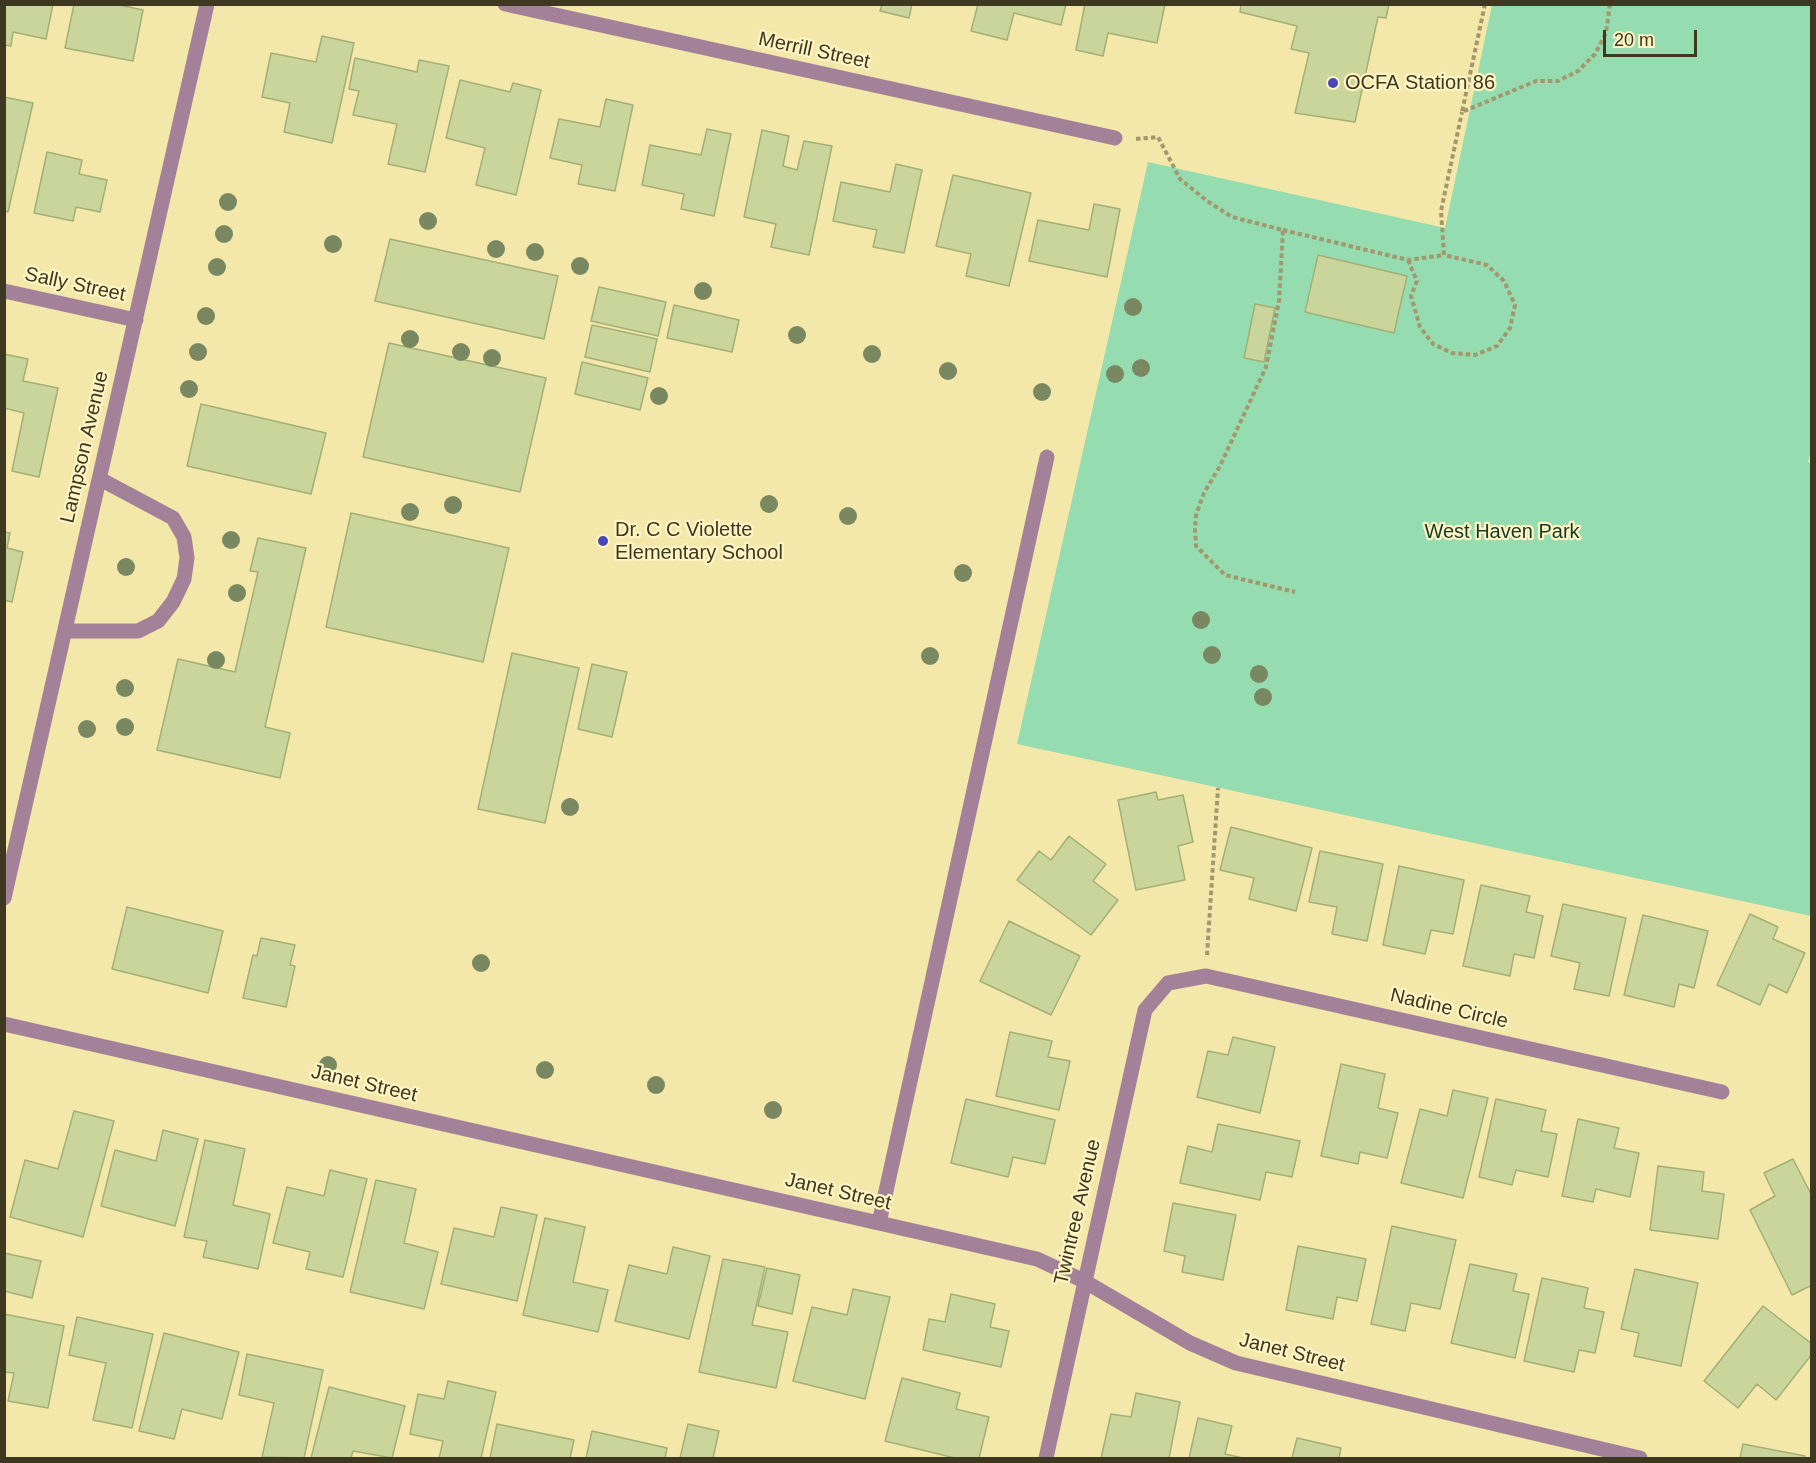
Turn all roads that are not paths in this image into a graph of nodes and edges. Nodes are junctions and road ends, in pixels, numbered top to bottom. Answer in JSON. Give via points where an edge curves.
{"nodes":[{"id":1,"x":207,"y":4,"type":"edge"},
{"id":2,"x":505,"y":4,"type":"edge"},
{"id":3,"x":1115,"y":138,"type":"road end"},
{"id":4,"x":4,"y":291,"type":"edge"},
{"id":5,"x":136,"y":320,"type":"junction"},
{"id":6,"x":1047,"y":457,"type":"dead end"},
{"id":7,"x":100,"y":478,"type":"junction"},
{"id":8,"x":65,"y":631,"type":"junction"},
{"id":9,"x":4,"y":898,"type":"edge"},
{"id":10,"x":1168,"y":983,"type":"joint"},
{"id":11,"x":4,"y":1024,"type":"edge"},
{"id":12,"x":1722,"y":1092,"type":"dead end"},
{"id":13,"x":879,"y":1223,"type":"junction"},
{"id":14,"x":1084,"y":1281,"type":"junction"},
{"id":15,"x":1046,"y":1458,"type":"edge"},
{"id":16,"x":1640,"y":1458,"type":"edge"}],
"edges":[{"from":1,"to":5,"type":"street","name":"Lampson Avenue"},
{"from":2,"to":3,"type":"street","name":"Merrill Street"},
{"from":4,"to":5,"type":"street","name":"Sally Street"},
{"from":5,"to":7,"type":"street","name":"Lampson Avenue"},
{"from":6,"to":13,"type":"street"},
{"from":7,"to":8,"type":"street","name":"Lampson Avenue"},
{"from":7,"to":8,"type":"street","via":[[173,518],[184,537],[184,579],[159,621],[138,631]]},
{"from":8,"to":9,"type":"street","name":"Lampson Avenue"},
{"from":10,"to":12,"type":"street","name":"Nadine Circle","via":[[1206,976]]},
{"from":10,"to":14,"type":"street","name":"Twintree Avenue","via":[[1145,1010]]},
{"from":11,"to":13,"type":"street","name":"Janet Street"},
{"from":13,"to":14,"type":"street","name":"Janet Street","via":[[1037,1259]]},
{"from":14,"to":15,"type":"street","name":"Twintree Avenue"},
{"from":14,"to":16,"type":"street","name":"Janet Street","via":[[1190,1343],[1236,1363]]}]}
